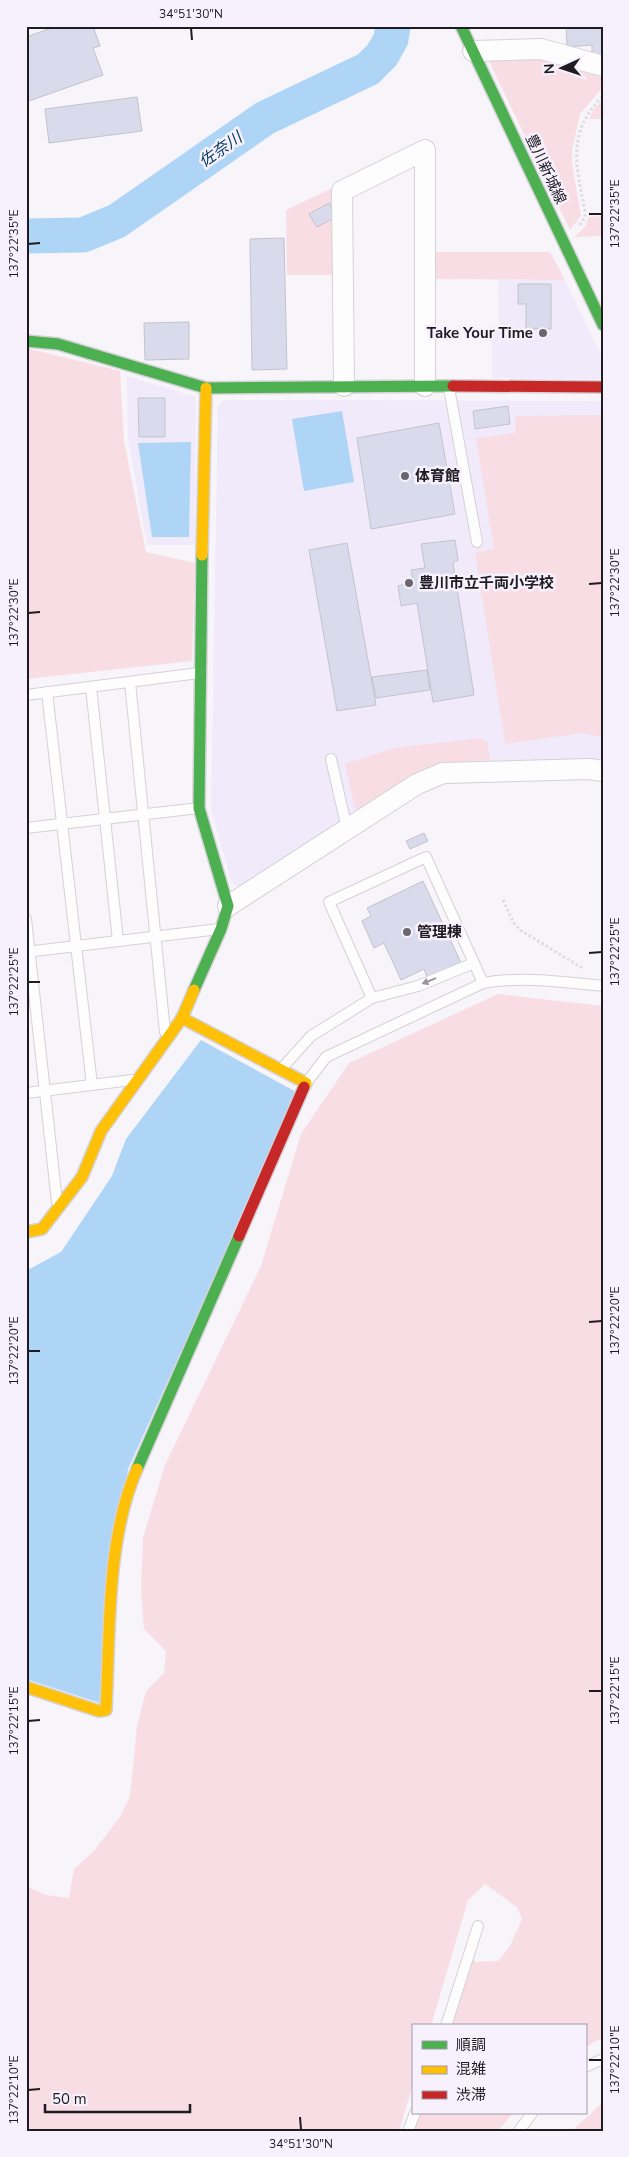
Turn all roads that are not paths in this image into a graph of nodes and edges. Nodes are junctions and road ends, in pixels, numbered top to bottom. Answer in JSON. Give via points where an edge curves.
{"nodes":[{"id":1,"x":461,"y":26,"type":"edge"},
{"id":2,"x":473,"y":51,"type":"junction"},
{"id":3,"x":603,"y":66,"type":"edge"},
{"id":4,"x":603,"y":325,"type":"edge"},
{"id":5,"x":26,"y":341,"type":"edge"},
{"id":6,"x":344,"y":386,"type":"junction"},
{"id":7,"x":425,"y":386,"type":"junction"},
{"id":8,"x":449,"y":386,"type":"junction"},
{"id":9,"x":603,"y":387,"type":"edge"},
{"id":10,"x":206,"y":388,"type":"junction"},
{"id":11,"x":477,"y":542,"type":"dead end"},
{"id":12,"x":199,"y":674,"type":"junction"},
{"id":13,"x":130,"y":682,"type":"junction"},
{"id":14,"x":91,"y":686,"type":"junction"},
{"id":15,"x":47,"y":692,"type":"junction"},
{"id":16,"x":26,"y":694,"type":"edge"},
{"id":17,"x":331,"y":759,"type":"dead end"},
{"id":18,"x":603,"y":771,"type":"edge"},
{"id":19,"x":199,"y":808,"type":"junction"},
{"id":20,"x":144,"y":814,"type":"junction"},
{"id":21,"x":105,"y":819,"type":"junction"},
{"id":22,"x":62,"y":824,"type":"junction"},
{"id":23,"x":26,"y":828,"type":"edge"},
{"id":24,"x":347,"y":830,"type":"junction"},
{"id":25,"x":228,"y":906,"type":"junction"},
{"id":26,"x":26,"y":919,"type":"edge"},
{"id":27,"x":222,"y":929,"type":"junction"},
{"id":28,"x":156,"y":937,"type":"junction"},
{"id":29,"x":118,"y":941,"type":"junction"},
{"id":30,"x":76,"y":946,"type":"junction"},
{"id":31,"x":28,"y":952,"type":"edge"},
{"id":32,"x":474,"y":963,"type":"junction"},
{"id":33,"x":483,"y":983,"type":"junction"},
{"id":34,"x":603,"y":986,"type":"edge"},
{"id":35,"x":372,"y":998,"type":"junction"},
{"id":36,"x":182,"y":1018,"type":"junction"},
{"id":37,"x":166,"y":1040,"type":"junction"},
{"id":38,"x":281,"y":1070,"type":"junction"},
{"id":39,"x":137,"y":1080,"type":"junction"},
{"id":40,"x":306,"y":1083,"type":"junction"},
{"id":41,"x":92,"y":1085,"type":"junction"},
{"id":42,"x":45,"y":1090,"type":"junction"},
{"id":43,"x":26,"y":1092,"type":"edge"},
{"id":44,"x":58,"y":1211,"type":"junction"},
{"id":45,"x":26,"y":1232,"type":"edge"},
{"id":46,"x":26,"y":1687,"type":"edge"},
{"id":47,"x":478,"y":1926,"type":"dead end"},
{"id":48,"x":447,"y":2024,"type":"edge"},
{"id":49,"x":603,"y":2059,"type":"edge"},
{"id":50,"x":586,"y":2067,"type":"edge"},
{"id":51,"x":415,"y":2114,"type":"edge"},
{"id":52,"x":531,"y":2114,"type":"edge"},
{"id":53,"x":408,"y":2131,"type":"edge"},
{"id":54,"x":519,"y":2131,"type":"edge"}],
"edges":[{"from":1,"to":2,"type":"street","name":"豊川新城線"},
{"from":2,"to":3,"type":"street","via":[[541,49]]},
{"from":2,"to":4,"type":"street","name":"豊川新城線"},
{"from":5,"to":10,"type":"street","via":[[58,344]]},
{"from":6,"to":7,"type":"street"},
{"from":6,"to":7,"type":"street","via":[[342,191],[425,150]]},
{"from":6,"to":10,"type":"street"},
{"from":7,"to":8,"type":"street"},
{"from":8,"to":9,"type":"street"},
{"from":8,"to":11,"type":"lane"},
{"from":10,"to":12,"type":"street"},
{"from":12,"to":13,"type":"lane"},
{"from":12,"to":19,"type":"street"},
{"from":13,"to":14,"type":"lane"},
{"from":13,"to":20,"type":"lane"},
{"from":14,"to":15,"type":"lane"},
{"from":14,"to":21,"type":"lane"},
{"from":15,"to":16,"type":"lane"},
{"from":15,"to":22,"type":"lane"},
{"from":17,"to":24,"type":"lane"},
{"from":18,"to":24,"type":"street","via":[[443,773],[417,784]]},
{"from":19,"to":20,"type":"lane"},
{"from":19,"to":25,"type":"street"},
{"from":20,"to":21,"type":"lane"},
{"from":20,"to":28,"type":"lane"},
{"from":21,"to":22,"type":"lane"},
{"from":21,"to":29,"type":"lane"},
{"from":22,"to":23,"type":"lane"},
{"from":22,"to":30,"type":"lane"},
{"from":24,"to":25,"type":"street"},
{"from":25,"to":27,"type":"street"},
{"from":26,"to":31,"type":"lane"},
{"from":27,"to":28,"type":"lane"},
{"from":27,"to":36,"type":"street"},
{"from":28,"to":29,"type":"lane"},
{"from":28,"to":37,"type":"lane"},
{"from":29,"to":30,"type":"lane"},
{"from":30,"to":31,"type":"lane"},
{"from":30,"to":41,"type":"lane"},
{"from":31,"to":42,"type":"lane"},
{"from":32,"to":33,"type":"lane"},
{"from":32,"to":35,"type":"lane","one_way":true,"via":[[418,986]]},
{"from":32,"to":35,"type":"lane","via":[[426,857],[329,902]]},
{"from":33,"to":34,"type":"lane","via":[[527,979]]},
{"from":33,"to":40,"type":"lane","via":[[326,1057]]},
{"from":35,"to":38,"type":"lane","via":[[311,1036]]},
{"from":36,"to":37,"type":"street"},
{"from":36,"to":38,"type":"street"},
{"from":37,"to":39,"type":"street"},
{"from":38,"to":40,"type":"street"},
{"from":39,"to":41,"type":"lane"},
{"from":39,"to":44,"type":"street","via":[[101,1131],[82,1177]]},
{"from":40,"to":46,"type":"street","via":[[130,1487],[115,1553],[106,1710],[99,1711]]},
{"from":41,"to":42,"type":"lane"},
{"from":42,"to":43,"type":"lane"},
{"from":42,"to":44,"type":"lane"},
{"from":44,"to":45,"type":"street","via":[[42,1229]]},
{"from":47,"to":48,"type":"lane"},
{"from":49,"to":50,"type":"lane"},
{"from":51,"to":53,"type":"lane"},
{"from":52,"to":54,"type":"lane"}]}
